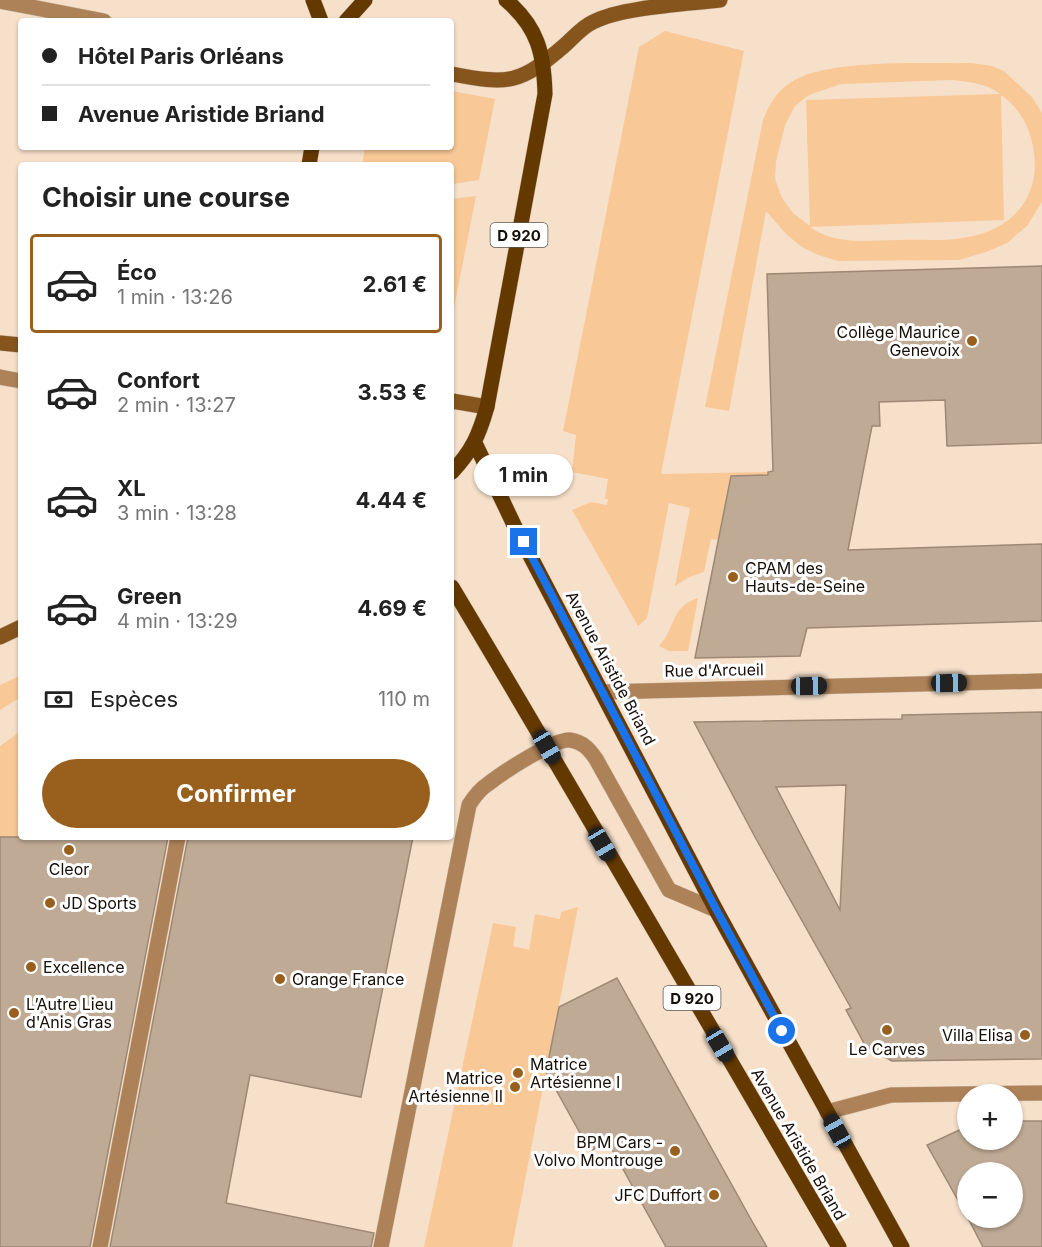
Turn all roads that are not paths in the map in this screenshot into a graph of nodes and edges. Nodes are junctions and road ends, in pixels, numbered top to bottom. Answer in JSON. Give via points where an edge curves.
{"nodes":[{"id":1,"x":313,"y":0,"type":"edge"},
{"id":2,"x":365,"y":0,"type":"edge"},
{"id":3,"x":507,"y":0,"type":"edge"},
{"id":4,"x":720,"y":0,"type":"edge"},
{"id":5,"x":0,"y":1,"type":"edge"},
{"id":6,"x":88,"y":18,"type":"edge"},
{"id":7,"x":320,"y":18,"type":"edge"},
{"id":8,"x":349,"y":18,"type":"edge"},
{"id":9,"x":544,"y":63,"type":"junction"},
{"id":10,"x":454,"y":74,"type":"edge"},
{"id":11,"x":0,"y":342,"type":"edge"},
{"id":12,"x":18,"y":345,"type":"edge"},
{"id":13,"x":0,"y":377,"type":"edge"},
{"id":14,"x":18,"y":380,"type":"edge"},
{"id":15,"x":454,"y":401,"type":"edge"},
{"id":16,"x":487,"y":407,"type":"junction"},
{"id":17,"x":475,"y":443,"type":"junction"},
{"id":18,"x":454,"y":470,"type":"edge"},
{"id":19,"x":454,"y":590,"type":"edge"},
{"id":20,"x":18,"y":628,"type":"edge"},
{"id":21,"x":0,"y":637,"type":"edge"},
{"id":22,"x":1042,"y":681,"type":"edge"},
{"id":23,"x":603,"y":692,"type":"junction"},
{"id":24,"x":547,"y":747,"type":"junction"},
{"id":25,"x":177,"y":840,"type":"edge"},
{"id":26,"x":716,"y":909,"type":"junction"},
{"id":27,"x":1042,"y":1093,"type":"edge"},
{"id":28,"x":826,"y":1112,"type":"junction"},
{"id":29,"x":100,"y":1247,"type":"edge"},
{"id":30,"x":381,"y":1247,"type":"edge"},
{"id":31,"x":839,"y":1247,"type":"edge"},
{"id":32,"x":902,"y":1247,"type":"edge"}],
"edges":[{"from":1,"to":7,"type":"main road"},
{"from":2,"to":8,"type":"main road"},
{"from":3,"to":9,"type":"main road","number":"D 920","via":[[537,40]]},
{"from":4,"to":9,"type":"main road","via":[[606,17],[578,33]]},
{"from":5,"to":6,"type":"street"},
{"from":9,"to":10,"type":"main road","via":[[530,74],[505,80]]},
{"from":9,"to":16,"type":"main road","number":"D 920","via":[[545,94]]},
{"from":11,"to":12,"type":"main road"},
{"from":13,"to":14,"type":"street"},
{"from":15,"to":16,"type":"main road"},
{"from":16,"to":17,"type":"main road","number":"D 920"},
{"from":17,"to":18,"type":"main road","number":"D 920"},
{"from":17,"to":23,"type":"main road","name":"Avenue Aristide Briand"},
{"from":19,"to":24,"type":"main road","name":"Avenue Aristide Briand","number":"D 920"},
{"from":20,"to":21,"type":"main road"},
{"from":22,"to":23,"type":"street","name":"Rue d'Arcueil"},
{"from":23,"to":26,"type":"main road","name":"Avenue Aristide Briand"},
{"from":24,"to":26,"type":"street","via":[[569,740],[587,747],[669,890]]},
{"from":24,"to":30,"type":"street","via":[[487,784],[469,804]]},
{"from":24,"to":31,"type":"main road","name":"Avenue Aristide Briand","number":"D 920"},
{"from":25,"to":29,"type":"street"},
{"from":26,"to":28,"type":"main road","name":"Avenue Aristide Briand"},
{"from":27,"to":28,"type":"street","via":[[891,1095]]},
{"from":28,"to":32,"type":"main road","name":"Avenue Aristide Briand"}]}
